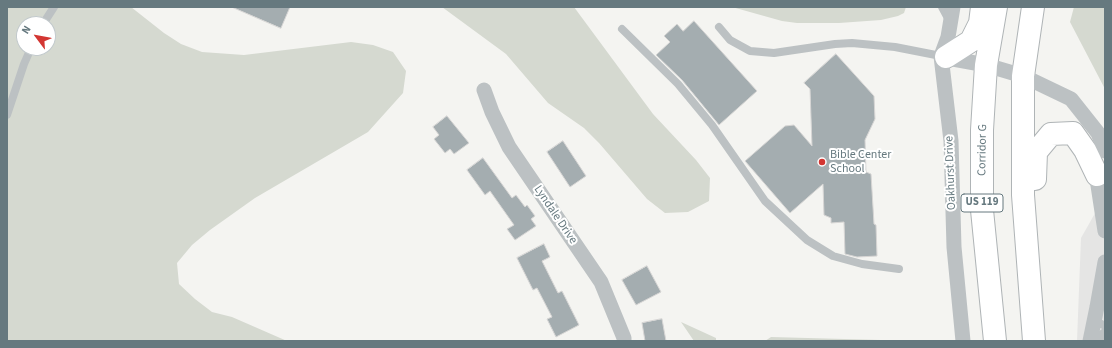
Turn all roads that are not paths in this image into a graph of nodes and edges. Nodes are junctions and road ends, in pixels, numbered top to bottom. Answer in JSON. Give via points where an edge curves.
{"nodes":[{"id":1,"x":54,"y":7,"type":"edge"},
{"id":2,"x":942,"y":7,"type":"edge"},
{"id":3,"x":953,"y":7,"type":"edge"},
{"id":4,"x":982,"y":7,"type":"edge"},
{"id":5,"x":996,"y":7,"type":"edge"},
{"id":6,"x":1033,"y":7,"type":"edge"},
{"id":7,"x":48,"y":16,"type":"edge"},
{"id":8,"x":950,"y":23,"type":"junction"},
{"id":9,"x":719,"y":27,"type":"dead end"},
{"id":10,"x":622,"y":29,"type":"dead end"},
{"id":11,"x":28,"y":56,"type":"edge"},
{"id":12,"x":943,"y":57,"type":"junction"},
{"id":13,"x":986,"y":64,"type":"junction"},
{"id":14,"x":1023,"y":76,"type":"junction"},
{"id":15,"x":484,"y":90,"type":"dead end"},
{"id":16,"x":7,"y":115,"type":"edge"},
{"id":17,"x":1086,"y":118,"type":"junction"},
{"id":18,"x":1105,"y":151,"type":"edge"},
{"id":19,"x":1097,"y":175,"type":"junction"},
{"id":20,"x":1105,"y":231,"type":"edge"},
{"id":21,"x":1105,"y":252,"type":"edge"},
{"id":22,"x":1105,"y":262,"type":"edge"},
{"id":23,"x":899,"y":269,"type":"dead end"},
{"id":24,"x":1100,"y":323,"type":"edge"},
{"id":25,"x":1033,"y":330,"type":"edge"},
{"id":26,"x":1105,"y":336,"type":"edge"},
{"id":27,"x":624,"y":341,"type":"edge"},
{"id":28,"x":963,"y":341,"type":"edge"},
{"id":29,"x":995,"y":341,"type":"edge"},
{"id":30,"x":1090,"y":341,"type":"edge"},
{"id":31,"x":1104,"y":341,"type":"edge"}],
"edges":[{"from":1,"to":7,"type":"lane"},
{"from":2,"to":8,"type":"lane"},
{"from":3,"to":8,"type":"street"},
{"from":4,"to":12,"type":"highway","via":[[980,23],[971,41]]},
{"from":5,"to":13,"type":"highway","name":"Corridor G","number":"US 119"},
{"from":6,"to":14,"type":"highway"},
{"from":8,"to":12,"type":"street"},
{"from":9,"to":12,"type":"lane","via":[[730,40],[750,51],[774,53],[852,42],[895,47]]},
{"from":10,"to":23,"type":"lane","via":[[678,84],[712,126],[765,201],[807,240],[833,256],[862,264]]},
{"from":11,"to":16,"type":"lane"},
{"from":12,"to":13,"type":"street"},
{"from":12,"to":28,"type":"street","name":"Oakhurst Drive","via":[[951,141],[954,246]]},
{"from":13,"to":14,"type":"street"},
{"from":13,"to":29,"type":"highway","name":"Corridor G","number":"US 119","via":[[982,130],[982,210]]},
{"from":14,"to":17,"type":"street","via":[[1071,99]]},
{"from":14,"to":25,"type":"highway","via":[[1023,196]]},
{"from":15,"to":27,"type":"street","name":"Lyndale Drive","via":[[509,147],[601,282]]},
{"from":17,"to":18,"type":"street","via":[[1098,133]]},
{"from":17,"to":19,"type":"street"},
{"from":19,"to":20,"type":"street"},
{"from":19,"to":25,"type":"highway","via":[[1073,133],[1051,134],[1036,152]]},
{"from":21,"to":22,"type":"street"},
{"from":22,"to":24,"type":"street"},
{"from":24,"to":30,"type":"street"},
{"from":26,"to":31,"type":"street"}]}
